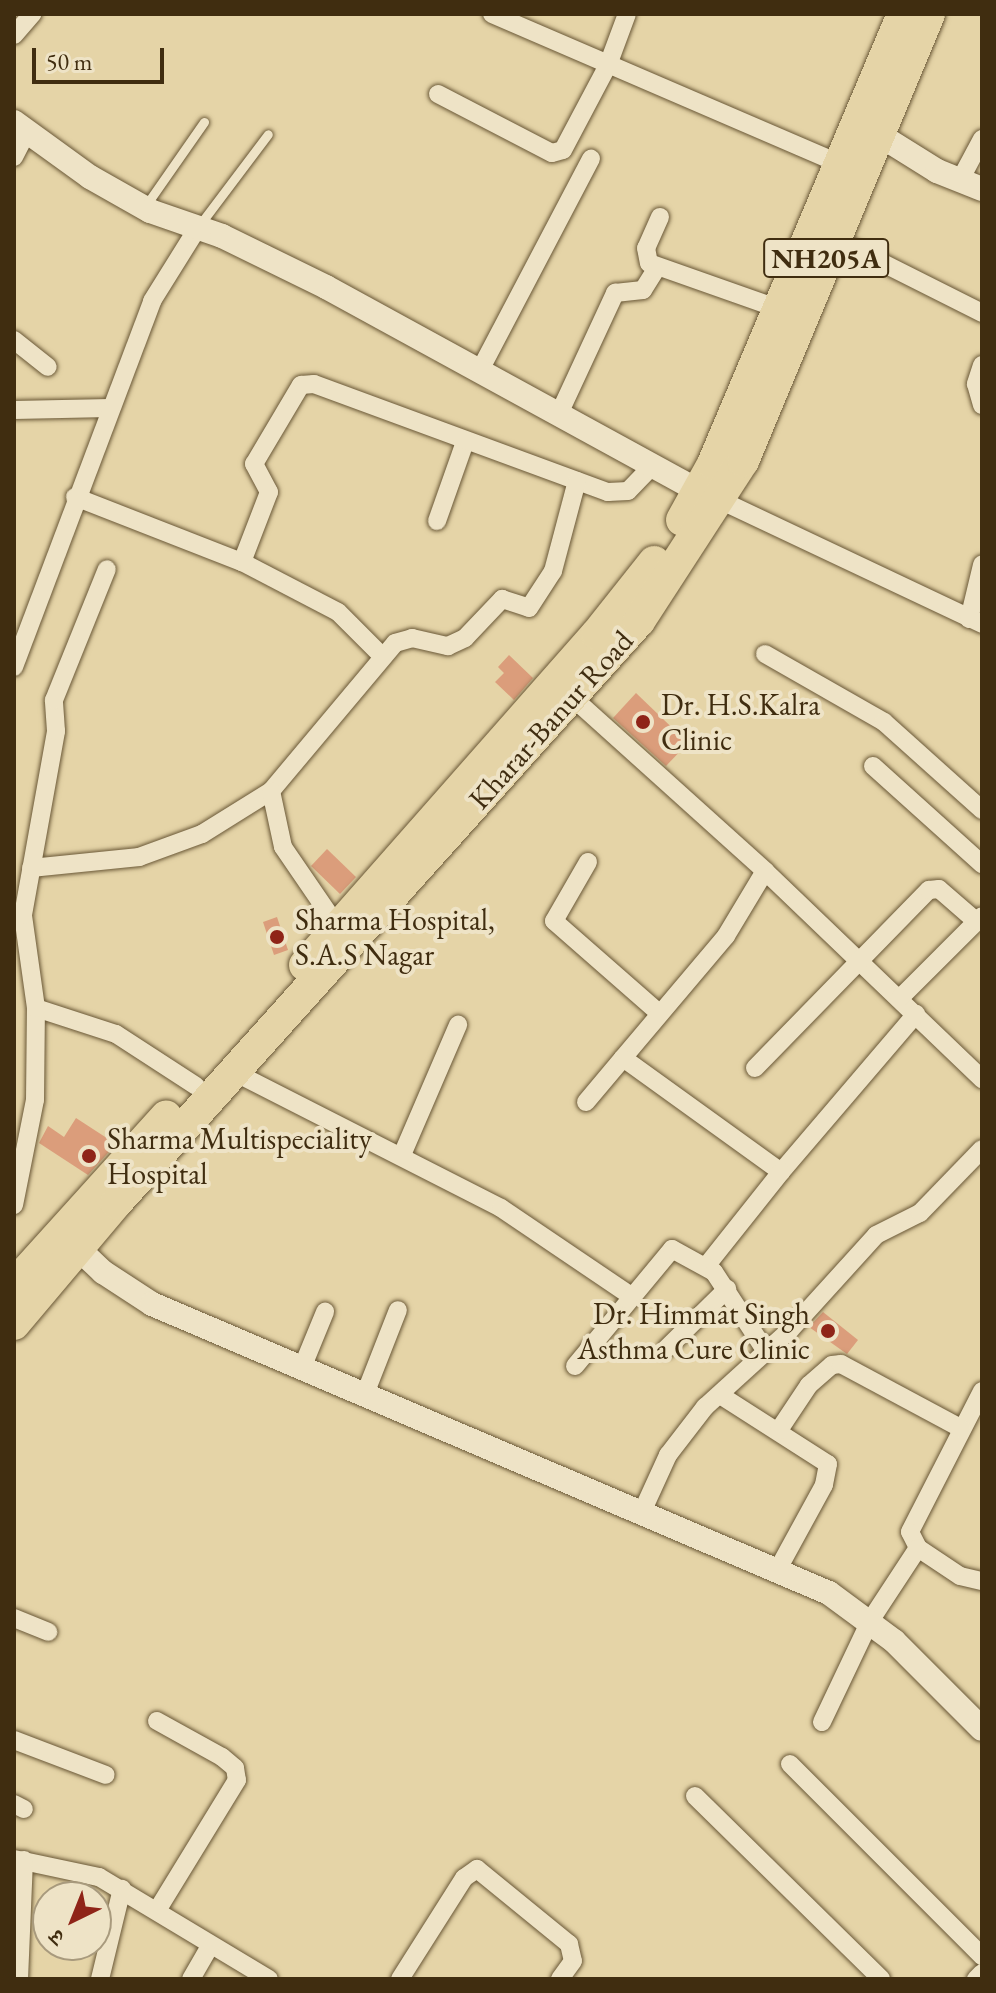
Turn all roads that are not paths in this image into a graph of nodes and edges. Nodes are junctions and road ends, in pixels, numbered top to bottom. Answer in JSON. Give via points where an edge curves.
{"nodes":[{"id":1,"x":32,"y":14,"type":"edge"},
{"id":2,"x":492,"y":14,"type":"edge"},
{"id":3,"x":627,"y":14,"type":"edge"},
{"id":4,"x":903,"y":14,"type":"edge"},
{"id":5,"x":929,"y":14,"type":"edge"},
{"id":6,"x":14,"y":35,"type":"edge"},
{"id":7,"x":608,"y":65,"type":"junction"},
{"id":8,"x":438,"y":94,"type":"dead end"},
{"id":9,"x":204,"y":122,"type":"dead end"},
{"id":10,"x":21,"y":127,"type":"edge"},
{"id":11,"x":868,"y":128,"type":"junction"},
{"id":12,"x":268,"y":134,"type":"dead end"},
{"id":13,"x":982,"y":139,"type":"edge"},
{"id":14,"x":14,"y":157,"type":"edge"},
{"id":15,"x":591,"y":159,"type":"dead end"},
{"id":16,"x":839,"y":160,"type":"junction"},
{"id":17,"x":970,"y":186,"type":"edge"},
{"id":18,"x":144,"y":208,"type":"junction"},
{"id":19,"x":660,"y":217,"type":"dead end"},
{"id":20,"x":198,"y":227,"type":"junction"},
{"id":21,"x":833,"y":238,"type":"junction"},
{"id":22,"x":657,"y":268,"type":"junction"},
{"id":23,"x":777,"y":308,"type":"junction"},
{"id":24,"x":982,"y":313,"type":"edge"},
{"id":25,"x":14,"y":340,"type":"edge"},
{"id":26,"x":982,"y":365,"type":"edge"},
{"id":27,"x":48,"y":367,"type":"dead end"},
{"id":28,"x":479,"y":372,"type":"junction"},
{"id":29,"x":982,"y":405,"type":"edge"},
{"id":30,"x":110,"y":408,"type":"junction"},
{"id":31,"x":14,"y":410,"type":"edge"},
{"id":32,"x":558,"y":416,"type":"junction"},
{"id":33,"x":465,"y":442,"type":"junction"},
{"id":34,"x":650,"y":468,"type":"junction"},
{"id":35,"x":577,"y":481,"type":"junction"},
{"id":36,"x":75,"y":497,"type":"junction"},
{"id":37,"x":710,"y":497,"type":"junction"},
{"id":38,"x":437,"y":521,"type":"dead end"},
{"id":39,"x":242,"y":562,"type":"junction"},
{"id":40,"x":982,"y":565,"type":"edge"},
{"id":41,"x":107,"y":569,"type":"dead end"},
{"id":42,"x":976,"y":621,"type":"edge"},
{"id":43,"x":765,"y":654,"type":"dead end"},
{"id":44,"x":382,"y":656,"type":"junction"},
{"id":45,"x":14,"y":667,"type":"edge"},
{"id":46,"x":572,"y":697,"type":"junction"},
{"id":47,"x":873,"y":766,"type":"dead end"},
{"id":48,"x":271,"y":791,"type":"junction"},
{"id":49,"x":982,"y":810,"type":"edge"},
{"id":50,"x":588,"y":862,"type":"dead end"},
{"id":51,"x":982,"y":864,"type":"edge"},
{"id":52,"x":31,"y":868,"type":"junction"},
{"id":53,"x":765,"y":871,"type":"junction"},
{"id":54,"x":979,"y":918,"type":"edge"},
{"id":55,"x":337,"y":926,"type":"junction"},
{"id":56,"x":18,"y":935,"type":"edge"},
{"id":57,"x":858,"y":960,"type":"junction"},
{"id":58,"x":899,"y":999,"type":"junction"},
{"id":59,"x":36,"y":1008,"type":"junction"},
{"id":60,"x":659,"y":1013,"type":"junction"},
{"id":61,"x":916,"y":1014,"type":"junction"},
{"id":62,"x":458,"y":1025,"type":"dead end"},
{"id":63,"x":623,"y":1058,"type":"junction"},
{"id":64,"x":755,"y":1068,"type":"dead end"},
{"id":65,"x":236,"y":1073,"type":"junction"},
{"id":66,"x":982,"y":1079,"type":"edge"},
{"id":67,"x":196,"y":1086,"type":"junction"},
{"id":68,"x":586,"y":1102,"type":"dead end"},
{"id":69,"x":982,"y":1149,"type":"edge"},
{"id":70,"x":402,"y":1155,"type":"junction"},
{"id":71,"x":781,"y":1172,"type":"junction"},
{"id":72,"x":14,"y":1205,"type":"edge"},
{"id":73,"x":68,"y":1240,"type":"junction"},
{"id":74,"x":707,"y":1265,"type":"junction"},
{"id":75,"x":727,"y":1289,"type":"junction"},
{"id":76,"x":631,"y":1296,"type":"junction"},
{"id":77,"x":19,"y":1304,"type":"edge"},
{"id":78,"x":398,"y":1310,"type":"dead end"},
{"id":79,"x":325,"y":1312,"type":"dead end"},
{"id":80,"x":666,"y":1349,"type":"dead end"},
{"id":81,"x":765,"y":1350,"type":"junction"},
{"id":82,"x":575,"y":1366,"type":"dead end"},
{"id":83,"x":302,"y":1368,"type":"junction"},
{"id":84,"x":982,"y":1391,"type":"edge"},
{"id":85,"x":365,"y":1394,"type":"junction"},
{"id":86,"x":720,"y":1395,"type":"junction"},
{"id":87,"x":962,"y":1429,"type":"junction"},
{"id":88,"x":779,"y":1430,"type":"junction"},
{"id":89,"x":642,"y":1512,"type":"junction"},
{"id":90,"x":918,"y":1548,"type":"junction"},
{"id":91,"x":777,"y":1571,"type":"junction"},
{"id":92,"x":982,"y":1581,"type":"edge"},
{"id":93,"x":14,"y":1618,"type":"edge"},
{"id":94,"x":870,"y":1621,"type":"junction"},
{"id":95,"x":48,"y":1632,"type":"dead end"},
{"id":96,"x":157,"y":1721,"type":"dead end"},
{"id":97,"x":822,"y":1722,"type":"dead end"},
{"id":98,"x":982,"y":1729,"type":"edge"},
{"id":99,"x":14,"y":1740,"type":"edge"},
{"id":100,"x":790,"y":1764,"type":"dead end"},
{"id":101,"x":106,"y":1775,"type":"dead end"},
{"id":102,"x":695,"y":1796,"type":"dead end"},
{"id":103,"x":19,"y":1860,"type":"edge"},
{"id":104,"x":122,"y":1889,"type":"junction"},
{"id":105,"x":158,"y":1909,"type":"junction"},
{"id":106,"x":17,"y":1941,"type":"edge"},
{"id":107,"x":211,"y":1945,"type":"junction"},
{"id":108,"x":982,"y":1956,"type":"edge"},
{"id":109,"x":982,"y":1973,"type":"edge"},
{"id":110,"x":257,"y":1976,"type":"edge"},
{"id":111,"x":19,"y":1979,"type":"edge"},
{"id":112,"x":100,"y":1979,"type":"edge"},
{"id":113,"x":191,"y":1979,"type":"edge"},
{"id":114,"x":400,"y":1979,"type":"edge"},
{"id":115,"x":560,"y":1979,"type":"edge"},
{"id":116,"x":881,"y":1979,"type":"edge"},
{"id":117,"x":976,"y":1979,"type":"edge"}],
"edges":[{"from":1,"to":6,"type":"street"},
{"from":2,"to":7,"type":"street"},
{"from":3,"to":7,"type":"street"},
{"from":4,"to":11,"type":"highway","number":"NH205A"},
{"from":5,"to":11,"type":"highway","name":"Kharar-Banur Road","number":"NH205A"},
{"from":7,"to":8,"type":"street","via":[[569,143],[552,153]]},
{"from":7,"to":16,"type":"street"},
{"from":9,"to":18,"type":"lane"},
{"from":10,"to":14,"type":"street"},
{"from":10,"to":18,"type":"street"},
{"from":11,"to":16,"type":"highway","number":"NH205A"},
{"from":11,"to":17,"type":"street"},
{"from":11,"to":21,"type":"highway","name":"Kharar-Banur Road","number":"NH205A"},
{"from":12,"to":20,"type":"lane"},
{"from":13,"to":17,"type":"street"},
{"from":15,"to":28,"type":"street"},
{"from":16,"to":23,"type":"highway","number":"NH205A"},
{"from":18,"to":20,"type":"street"},
{"from":19,"to":22,"type":"street","via":[[645,255]]},
{"from":20,"to":28,"type":"street","via":[[326,287]]},
{"from":20,"to":30,"type":"street","via":[[159,286]]},
{"from":21,"to":24,"type":"street"},
{"from":21,"to":37,"type":"highway","name":"Kharar-Banur Road","number":"NH205A","via":[[743,461]]},
{"from":22,"to":23,"type":"street"},
{"from":22,"to":32,"type":"street","via":[[643,290],[615,293]]},
{"from":23,"to":37,"type":"highway","number":"NH205A"},
{"from":25,"to":27,"type":"street"},
{"from":26,"to":29,"type":"street","via":[[976,384]]},
{"from":28,"to":32,"type":"street"},
{"from":30,"to":31,"type":"street"},
{"from":30,"to":36,"type":"street"},
{"from":32,"to":34,"type":"street"},
{"from":33,"to":35,"type":"street"},
{"from":33,"to":38,"type":"street"},
{"from":33,"to":39,"type":"street","via":[[314,384],[301,385],[254,464],[269,492]]},
{"from":34,"to":35,"type":"street","via":[[621,494]]},
{"from":34,"to":37,"type":"street"},
{"from":35,"to":44,"type":"street","via":[[553,571],[529,608],[502,599],[456,644],[439,647],[404,638]]},
{"from":36,"to":39,"type":"street"},
{"from":36,"to":45,"type":"street"},
{"from":37,"to":42,"type":"street"},
{"from":37,"to":46,"type":"highway","name":"Kharar-Banur Road","number":"NH205A","via":[[639,621]]},
{"from":37,"to":55,"type":"highway","number":"NH205A","via":[[597,634]]},
{"from":39,"to":44,"type":"street","via":[[338,612]]},
{"from":40,"to":42,"type":"street"},
{"from":41,"to":52,"type":"street","via":[[54,700],[56,731]]},
{"from":43,"to":49,"type":"street","via":[[884,722]]},
{"from":44,"to":48,"type":"street","via":[[365,685]]},
{"from":46,"to":53,"type":"street"},
{"from":46,"to":65,"type":"highway","name":"Kharar-Banur Road","number":"NH205A"},
{"from":47,"to":51,"type":"street"},
{"from":48,"to":52,"type":"street","via":[[202,834],[139,857]]},
{"from":48,"to":55,"type":"street","via":[[283,847]]},
{"from":50,"to":60,"type":"street","via":[[554,921]]},
{"from":52,"to":56,"type":"street"},
{"from":53,"to":57,"type":"street"},
{"from":53,"to":60,"type":"street","via":[[726,936]]},
{"from":54,"to":57,"type":"street","via":[[939,889],[929,890]]},
{"from":54,"to":58,"type":"street"},
{"from":55,"to":67,"type":"highway","number":"NH205A"},
{"from":56,"to":59,"type":"street"},
{"from":57,"to":58,"type":"street"},
{"from":57,"to":64,"type":"street"},
{"from":58,"to":61,"type":"street"},
{"from":59,"to":67,"type":"street","via":[[116,1034]]},
{"from":59,"to":72,"type":"street","via":[[35,1113]]},
{"from":60,"to":63,"type":"street"},
{"from":61,"to":66,"type":"street"},
{"from":61,"to":71,"type":"street"},
{"from":62,"to":70,"type":"street"},
{"from":63,"to":68,"type":"street"},
{"from":63,"to":71,"type":"street"},
{"from":65,"to":70,"type":"street"},
{"from":65,"to":73,"type":"highway","name":"Kharar-Banur Road","number":"NH205A"},
{"from":67,"to":73,"type":"highway","number":"NH205A"},
{"from":69,"to":81,"type":"street","via":[[920,1213],[883,1229]]},
{"from":70,"to":76,"type":"street","via":[[536,1229]]},
{"from":71,"to":74,"type":"street"},
{"from":73,"to":77,"type":"highway","name":"Kharar-Banur Road","number":"NH205A"},
{"from":73,"to":83,"type":"street","via":[[152,1304]]},
{"from":74,"to":75,"type":"street"},
{"from":74,"to":76,"type":"street","via":[[672,1249]]},
{"from":75,"to":80,"type":"street"},
{"from":75,"to":81,"type":"street"},
{"from":76,"to":82,"type":"street"},
{"from":78,"to":85,"type":"street"},
{"from":79,"to":83,"type":"street"},
{"from":81,"to":86,"type":"street"},
{"from":83,"to":85,"type":"street"},
{"from":84,"to":87,"type":"street"},
{"from":85,"to":89,"type":"street"},
{"from":86,"to":88,"type":"street"},
{"from":86,"to":89,"type":"street","via":[[668,1455]]},
{"from":87,"to":88,"type":"street","via":[[841,1364],[832,1365],[809,1385]]},
{"from":87,"to":90,"type":"street","via":[[914,1518],[910,1532]]},
{"from":88,"to":91,"type":"street","via":[[815,1452],[828,1464],[829,1474]]},
{"from":89,"to":91,"type":"street"},
{"from":90,"to":92,"type":"street","via":[[960,1576]]},
{"from":90,"to":94,"type":"street"},
{"from":91,"to":94,"type":"street","via":[[829,1593]]},
{"from":93,"to":95,"type":"street"},
{"from":94,"to":97,"type":"street"},
{"from":94,"to":98,"type":"street"},
{"from":96,"to":105,"type":"street","via":[[222,1757],[235,1768],[237,1780]]},
{"from":99,"to":101,"type":"street"},
{"from":100,"to":108,"type":"street"},
{"from":102,"to":116,"type":"street"},
{"from":103,"to":104,"type":"street","via":[[99,1877]]},
{"from":103,"to":106,"type":"street"},
{"from":104,"to":105,"type":"street"},
{"from":104,"to":112,"type":"street"},
{"from":105,"to":107,"type":"street"},
{"from":106,"to":111,"type":"street"},
{"from":107,"to":110,"type":"street"},
{"from":107,"to":113,"type":"street"},
{"from":109,"to":117,"type":"street"},
{"from":114,"to":115,"type":"street","via":[[464,1878],[477,1869],[569,1944],[573,1961]]}]}
